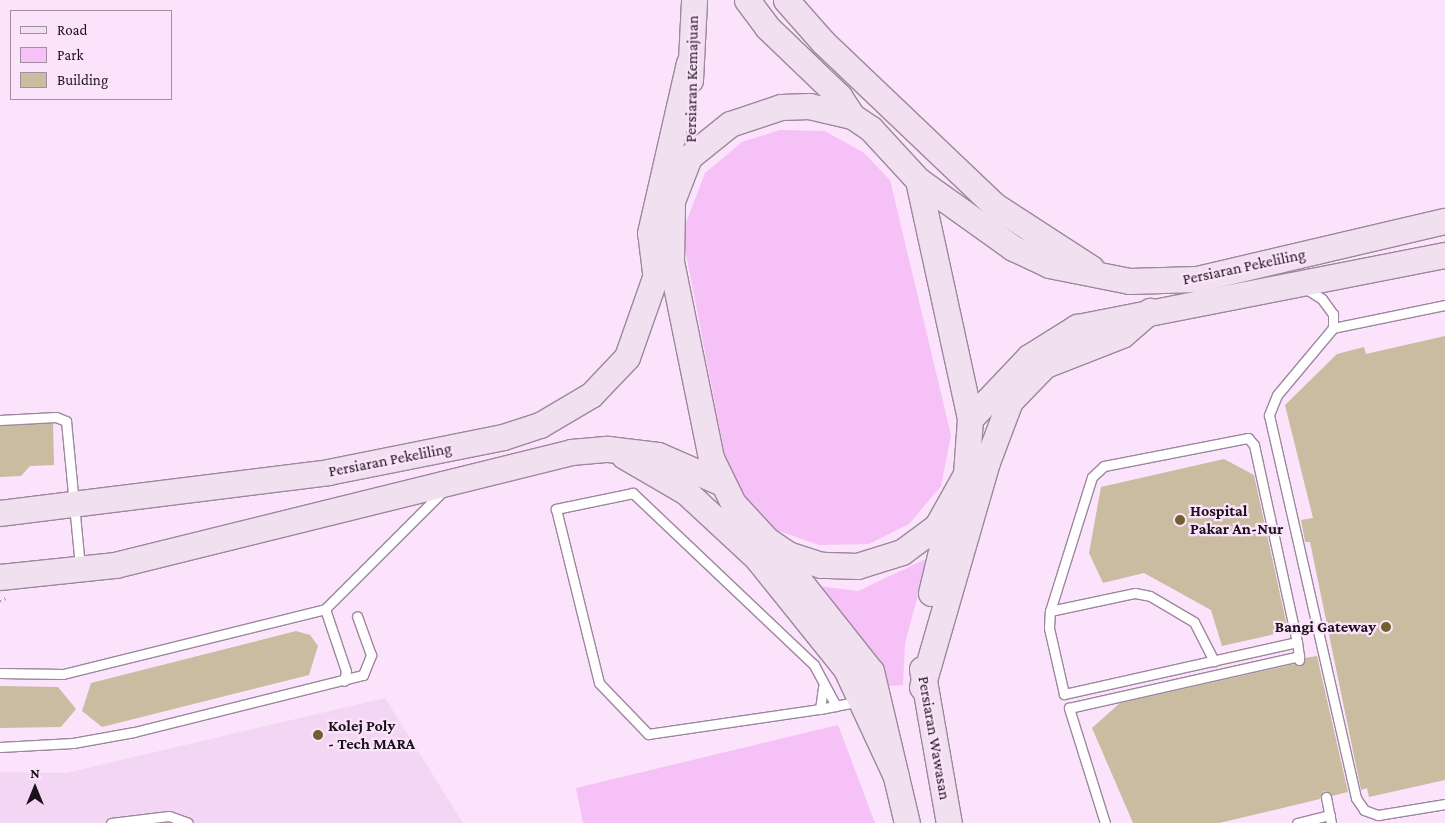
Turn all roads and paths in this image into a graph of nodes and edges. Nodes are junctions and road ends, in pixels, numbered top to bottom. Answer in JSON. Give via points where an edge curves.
{"nodes":[{"id":1,"x":694,"y":0,"type":"edge"},
{"id":2,"x":747,"y":0,"type":"edge"},
{"id":3,"x":786,"y":0,"type":"edge"},
{"id":4,"x":689,"y":63,"type":"junction"},
{"id":5,"x":852,"y":116,"type":"junction"},
{"id":6,"x":689,"y":157,"type":"junction"},
{"id":7,"x":918,"y":180,"type":"junction"},
{"id":8,"x":1445,"y":221,"type":"edge"},
{"id":9,"x":670,"y":237,"type":"junction"},
{"id":10,"x":1445,"y":255,"type":"edge"},
{"id":11,"x":656,"y":277,"type":"junction"},
{"id":12,"x":1108,"y":278,"type":"junction"},
{"id":13,"x":1302,"y":286,"type":"junction"},
{"id":14,"x":1445,"y":305,"type":"edge"},
{"id":15,"x":1150,"y":312,"type":"junction"},
{"id":16,"x":1333,"y":328,"type":"junction"},
{"id":17,"x":970,"y":419,"type":"junction"},
{"id":18,"x":0,"y":420,"type":"edge"},
{"id":19,"x":608,"y":449,"type":"junction"},
{"id":20,"x":452,"y":480,"type":"junction"},
{"id":21,"x":722,"y":483,"type":"junction"},
{"id":22,"x":952,"y":505,"type":"junction"},
{"id":23,"x":76,"y":506,"type":"junction"},
{"id":24,"x":0,"y":513,"type":"edge"},
{"id":25,"x":767,"y":540,"type":"junction"},
{"id":26,"x":80,"y":570,"type":"junction"},
{"id":27,"x":0,"y":577,"type":"edge"},
{"id":28,"x":325,"y":609,"type":"junction"},
{"id":29,"x":1050,"y":611,"type":"junction"},
{"id":30,"x":357,"y":616,"type":"dead end"},
{"id":31,"x":1297,"y":642,"type":"junction"},
{"id":32,"x":1214,"y":661,"type":"junction"},
{"id":33,"x":0,"y":672,"type":"edge"},
{"id":34,"x":344,"y":681,"type":"junction"},
{"id":35,"x":823,"y":687,"type":"junction"},
{"id":36,"x":922,"y":687,"type":"junction"},
{"id":37,"x":1064,"y":694,"type":"junction"},
{"id":38,"x":860,"y":701,"type":"junction"},
{"id":39,"x":836,"y":706,"type":"junction"},
{"id":40,"x":1070,"y":708,"type":"junction"},
{"id":41,"x":820,"y":709,"type":"junction"},
{"id":42,"x":0,"y":747,"type":"edge"},
{"id":43,"x":896,"y":776,"type":"junction"},
{"id":44,"x":1326,"y":797,"type":"dead end"},
{"id":45,"x":1445,"y":804,"type":"edge"},
{"id":46,"x":1331,"y":819,"type":"edge"},
{"id":47,"x":116,"y":823,"type":"edge"},
{"id":48,"x":188,"y":823,"type":"edge"},
{"id":49,"x":906,"y":823,"type":"edge"},
{"id":50,"x":949,"y":823,"type":"edge"},
{"id":51,"x":1105,"y":823,"type":"edge"},
{"id":52,"x":1297,"y":823,"type":"edge"}],
"edges":[{"from":1,"to":4,"type":"main road","name":"Persiaran Kemajuan"},
{"from":2,"to":5,"type":"main road","via":[[767,27],[840,96]]},
{"from":3,"to":12,"type":"main road","via":[[823,42],[994,204]]},
{"from":4,"to":6,"type":"main road","name":"Persiaran Kemajuan"},
{"from":4,"to":11,"type":"main road","via":[[650,234]]},
{"from":5,"to":6,"type":"main road","via":[[809,106],[755,114],[706,139]]},
{"from":5,"to":7,"type":"main road","name":"Persiaran Pekeliling","via":[[872,129]]},
{"from":6,"to":9,"type":"main road","via":[[672,201]]},
{"from":7,"to":12,"type":"main road","name":"Persiaran Pekeliling","via":[[1013,248],[1049,265]]},
{"from":7,"to":17,"type":"main road"},
{"from":8,"to":12,"type":"main road","name":"Persiaran Pekeliling","via":[[1197,279],[1152,282]]},
{"from":9,"to":11,"type":"main road","name":"Persiaran Pekeliling"},
{"from":9,"to":21,"type":"main road","via":[[677,296],[711,458]]},
{"from":10,"to":13,"type":"main road","name":"Persiaran Pekeliling"},
{"from":11,"to":23,"type":"main road","name":"Persiaran Pekeliling","via":[[627,357],[591,395],[540,425],[396,461]]},
{"from":13,"to":15,"type":"main road","name":"Persiaran Pekeliling"},
{"from":13,"to":16,"type":"lane","via":[[1327,306]]},
{"from":14,"to":16,"type":"lane"},
{"from":15,"to":17,"type":"main road","name":"Persiaran Pekeliling","via":[[1102,320],[1051,340],[1008,377]]},
{"from":15,"to":36,"type":"main road","via":[[1122,335],[1045,365],[1010,402],[987,462]]},
{"from":16,"to":45,"type":"lane","via":[[1277,394],[1269,415],[1312,584],[1356,798],[1364,810],[1378,815]]},
{"from":17,"to":22,"type":"main road","via":[[970,459]]},
{"from":18,"to":23,"type":"lane","via":[[56,417],[66,421]]},
{"from":19,"to":20,"type":"main road","name":"Persiaran Pekeliling","via":[[549,456]]},
{"from":19,"to":21,"type":"main road","name":"Persiaran Pekeliling","via":[[658,455]]},
{"from":19,"to":38,"type":"main road","via":[[679,488],[713,514],[756,557],[846,670]]},
{"from":20,"to":26,"type":"main road","name":"Persiaran Pekeliling","via":[[215,542]]},
{"from":20,"to":28,"type":"lane"},
{"from":21,"to":25,"type":"main road","via":[[745,518]]},
{"from":22,"to":25,"type":"main road","via":[[937,526],[910,547],[857,566],[803,560]]},
{"from":22,"to":36,"type":"main road","name":"Persiaran Wawasan","via":[[927,613]]},
{"from":23,"to":24,"type":"main road","name":"Persiaran Pekeliling"},
{"from":23,"to":26,"type":"lane"},
{"from":25,"to":43,"type":"main road","via":[[871,671]]},
{"from":26,"to":27,"type":"main road","name":"Persiaran Pekeliling"},
{"from":28,"to":33,"type":"lane","via":[[63,674]]},
{"from":28,"to":34,"type":"lane","via":[[346,671]]},
{"from":29,"to":31,"type":"lane","via":[[1085,490],[1104,466],[1248,438],[1254,445]]},
{"from":29,"to":32,"type":"lane","via":[[1135,594],[1150,596],[1194,622]]},
{"from":29,"to":37,"type":"lane","via":[[1049,628]]},
{"from":30,"to":34,"type":"lane","via":[[371,664],[363,676]]},
{"from":31,"to":32,"type":"lane"},
{"from":31,"to":40,"type":"lane","via":[[1299,658]]},
{"from":32,"to":37,"type":"lane"},
{"from":34,"to":42,"type":"lane","via":[[134,732],[74,743]]},
{"from":35,"to":39,"type":"lane"},
{"from":35,"to":41,"type":"lane"},
{"from":35,"to":41,"type":"lane","via":[[814,665],[633,494],[556,509],[598,684],[648,734]]},
{"from":36,"to":50,"type":"main road","name":"Persiaran Wawasan"},
{"from":37,"to":40,"type":"lane"},
{"from":38,"to":39,"type":"lane"},
{"from":38,"to":43,"type":"main road"},
{"from":39,"to":41,"type":"lane"},
{"from":40,"to":51,"type":"lane"},
{"from":43,"to":49,"type":"main road"},
{"from":44,"to":46,"type":"lane"},
{"from":46,"to":52,"type":"lane"},
{"from":47,"to":48,"type":"lane","via":[[169,816]]}]}
